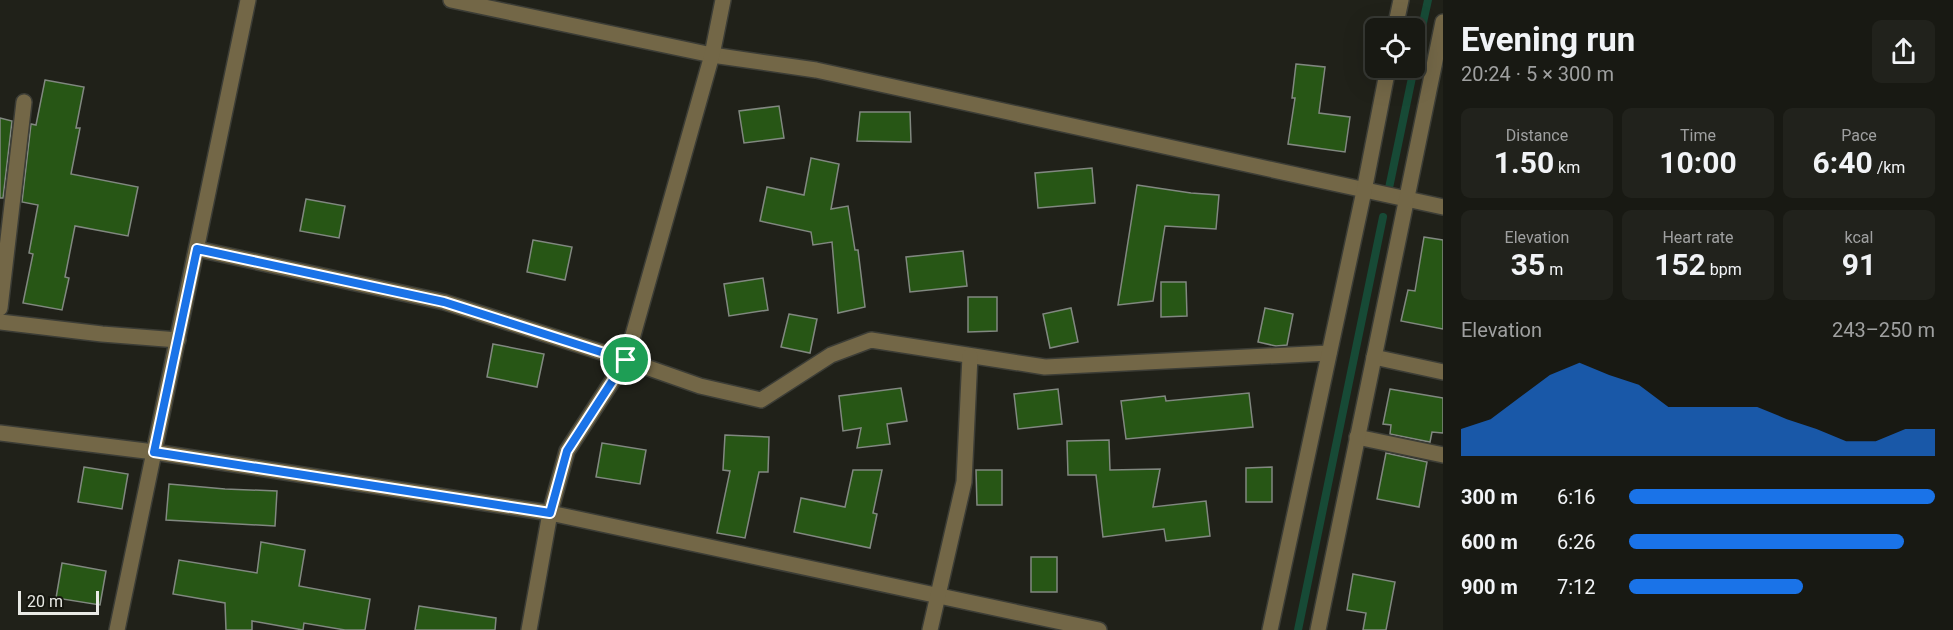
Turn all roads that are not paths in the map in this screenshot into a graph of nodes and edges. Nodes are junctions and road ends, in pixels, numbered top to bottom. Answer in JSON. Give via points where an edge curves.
{"nodes":[{"id":1,"x":248,"y":0,"type":"edge"},
{"id":2,"x":451,"y":0,"type":"edge"},
{"id":3,"x":723,"y":0,"type":"edge"},
{"id":4,"x":1401,"y":0,"type":"edge"},
{"id":5,"x":1397,"y":18,"type":"edge"},
{"id":6,"x":1443,"y":22,"type":"edge"},
{"id":7,"x":712,"y":55,"type":"junction"},
{"id":8,"x":1386,"y":78,"type":"edge"},
{"id":9,"x":24,"y":102,"type":"dead end"},
{"id":10,"x":1364,"y":191,"type":"junction"},
{"id":11,"x":1406,"y":200,"type":"junction"},
{"id":12,"x":1443,"y":207,"type":"edge"},
{"id":13,"x":197,"y":249,"type":"junction"},
{"id":14,"x":0,"y":308,"type":"edge"},
{"id":15,"x":0,"y":322,"type":"edge"},
{"id":16,"x":178,"y":340,"type":"junction"},
{"id":17,"x":1329,"y":353,"type":"junction"},
{"id":18,"x":970,"y":356,"type":"junction"},
{"id":19,"x":1374,"y":357,"type":"junction"},
{"id":20,"x":626,"y":360,"type":"junction"},
{"id":21,"x":1443,"y":372,"type":"edge"},
{"id":22,"x":0,"y":433,"type":"edge"},
{"id":23,"x":1358,"y":437,"type":"junction"},
{"id":24,"x":154,"y":452,"type":"junction"},
{"id":25,"x":1443,"y":455,"type":"edge"},
{"id":26,"x":550,"y":513,"type":"junction"},
{"id":27,"x":937,"y":595,"type":"junction"},
{"id":28,"x":117,"y":630,"type":"edge"},
{"id":29,"x":529,"y":630,"type":"edge"},
{"id":30,"x":930,"y":630,"type":"edge"},
{"id":31,"x":1099,"y":630,"type":"edge"},
{"id":32,"x":1270,"y":630,"type":"edge"},
{"id":33,"x":1318,"y":630,"type":"edge"}],
"edges":[{"from":1,"to":13,"type":"street"},
{"from":2,"to":7,"type":"street"},
{"from":3,"to":7,"type":"street"},
{"from":4,"to":5,"type":"street"},
{"from":6,"to":11,"type":"street"},
{"from":7,"to":10,"type":"street","via":[[816,70]]},
{"from":7,"to":20,"type":"street"},
{"from":8,"to":10,"type":"street"},
{"from":9,"to":14,"type":"street"},
{"from":10,"to":11,"type":"street"},
{"from":10,"to":17,"type":"street"},
{"from":11,"to":12,"type":"street"},
{"from":11,"to":19,"type":"street"},
{"from":13,"to":16,"type":"street"},
{"from":13,"to":20,"type":"street","via":[[444,302]]},
{"from":15,"to":16,"type":"street"},
{"from":16,"to":24,"type":"street"},
{"from":17,"to":18,"type":"street","via":[[1045,367]]},
{"from":17,"to":32,"type":"street"},
{"from":18,"to":20,"type":"street","via":[[871,340],[831,355],[761,400],[700,386]]},
{"from":18,"to":27,"type":"street","via":[[964,482]]},
{"from":19,"to":21,"type":"street"},
{"from":19,"to":23,"type":"street"},
{"from":20,"to":26,"type":"street","via":[[567,451]]},
{"from":22,"to":24,"type":"street"},
{"from":23,"to":25,"type":"street"},
{"from":23,"to":33,"type":"street"},
{"from":24,"to":26,"type":"street"},
{"from":24,"to":28,"type":"street"},
{"from":26,"to":27,"type":"street"},
{"from":26,"to":29,"type":"street"},
{"from":27,"to":30,"type":"street"},
{"from":27,"to":31,"type":"street"}]}
